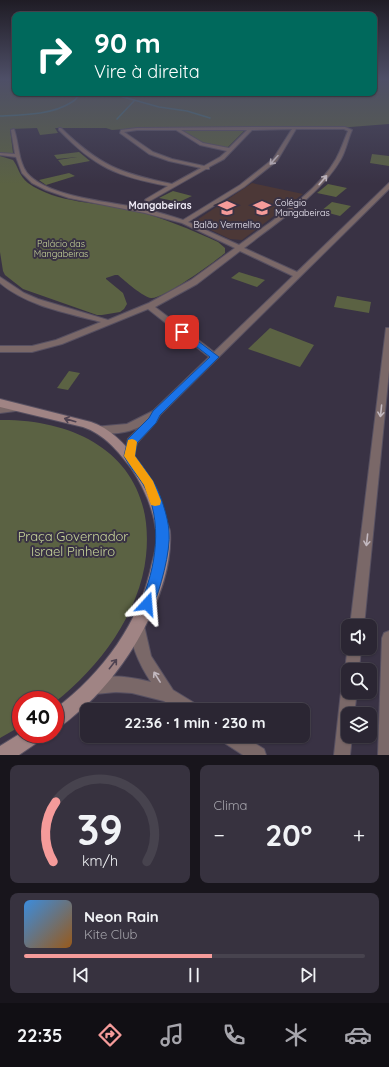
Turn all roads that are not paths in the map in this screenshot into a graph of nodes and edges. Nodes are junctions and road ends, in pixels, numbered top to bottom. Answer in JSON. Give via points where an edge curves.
{"nodes":[{"id":1,"x":250,"y":128,"type":"junction"},
{"id":2,"x":295,"y":128,"type":"junction"},
{"id":3,"x":178,"y":129,"type":"junction"},
{"id":4,"x":13,"y":130,"type":"dead end"},
{"id":5,"x":60,"y":130,"type":"dead end"},
{"id":6,"x":230,"y":150,"type":"junction"},
{"id":7,"x":0,"y":154,"type":"edge"},
{"id":8,"x":18,"y":156,"type":"junction"},
{"id":9,"x":207,"y":168,"type":"junction"},
{"id":10,"x":173,"y":186,"type":"junction"},
{"id":11,"x":388,"y":188,"type":"edge"},
{"id":12,"x":143,"y":201,"type":"junction"},
{"id":13,"x":123,"y":205,"type":"junction"},
{"id":14,"x":146,"y":210,"type":"junction"},
{"id":15,"x":184,"y":222,"type":"junction"},
{"id":16,"x":238,"y":248,"type":"junction"},
{"id":17,"x":297,"y":275,"type":"junction"},
{"id":18,"x":0,"y":279,"type":"edge"},
{"id":19,"x":148,"y":306,"type":"junction"},
{"id":20,"x":108,"y":322,"type":"junction"},
{"id":21,"x":389,"y":330,"type":"edge"},
{"id":22,"x":0,"y":349,"type":"edge"},
{"id":23,"x":215,"y":357,"type":"junction"},
{"id":24,"x":0,"y":403,"type":"edge"},
{"id":25,"x":20,"y":408,"type":"junction"},
{"id":26,"x":0,"y":410,"type":"edge"},
{"id":27,"x":156,"y":413,"type":"junction"},
{"id":28,"x":98,"y":429,"type":"junction"},
{"id":29,"x":129,"y":456,"type":"junction"},
{"id":30,"x":358,"y":619,"type":"edge"},
{"id":31,"x":138,"y":624,"type":"junction"},
{"id":32,"x":389,"y":638,"type":"edge"},
{"id":33,"x":95,"y":686,"type":"junction"},
{"id":34,"x":168,"y":695,"type":"junction"},
{"id":35,"x":348,"y":699,"type":"edge"},
{"id":36,"x":180,"y":703,"type":"edge"},
{"id":37,"x":64,"y":713,"type":"edge"},
{"id":38,"x":21,"y":743,"type":"edge"},
{"id":39,"x":240,"y":743,"type":"edge"},
{"id":40,"x":2,"y":755,"type":"edge"},
{"id":41,"x":258,"y":755,"type":"edge"},
{"id":42,"x":342,"y":755,"type":"edge"},
{"id":43,"x":386,"y":755,"type":"edge"}],
"edges":[{"from":1,"to":2,"type":"street"},
{"from":1,"to":3,"type":"street"},
{"from":1,"to":6,"type":"street"},
{"from":2,"to":15,"type":"street","one_way":true,"via":[[275,160],[242,186]]},
{"from":16,"to":2,"type":"street","one_way":true,"via":[[320,184],[339,158],[350,130]]},
{"from":3,"to":6,"type":"street","via":[[202,144]]},
{"from":3,"to":9,"type":"street","via":[[137,129],[121,132],[151,152],[171,160]]},
{"from":4,"to":8,"type":"street"},
{"from":5,"to":10,"type":"street","via":[[91,158],[105,166]]},
{"from":6,"to":9,"type":"street"},
{"from":7,"to":8,"type":"street"},
{"from":8,"to":13,"type":"street","via":[[29,178],[48,189],[69,196]]},
{"from":9,"to":10,"type":"street"},
{"from":10,"to":12,"type":"street"},
{"from":11,"to":17,"type":"street"},
{"from":12,"to":13,"type":"street"},
{"from":12,"to":14,"type":"street"},
{"from":13,"to":14,"type":"street"},
{"from":14,"to":15,"type":"street"},
{"from":15,"to":16,"type":"street"},
{"from":16,"to":17,"type":"street"},
{"from":16,"to":19,"type":"street","via":[[194,282]]},
{"from":17,"to":23,"type":"street"},
{"from":18,"to":20,"type":"street","via":[[9,288],[50,305]]},
{"from":19,"to":20,"type":"street"},
{"from":19,"to":23,"type":"street"},
{"from":20,"to":22,"type":"street","via":[[59,342],[32,349]]},
{"from":21,"to":30,"type":"street","one_way":true},
{"from":23,"to":27,"type":"street"},
{"from":24,"to":25,"type":"street"},
{"from":25,"to":26,"type":"street"},
{"from":28,"to":25,"type":"street","one_way":true,"via":[[58,416]]},
{"from":27,"to":28,"type":"street","via":[[127,428]]},
{"from":27,"to":29,"type":"street","via":[[153,420],[132,442]]},
{"from":28,"to":29,"type":"street","via":[[114,440]]},
{"from":29,"to":31,"type":"street","via":[[149,484],[163,531],[160,561],[152,594]]},
{"from":33,"to":31,"type":"street","one_way":true,"via":[[119,656]]},
{"from":34,"to":31,"type":"street","one_way":true,"via":[[145,660]]},
{"from":32,"to":43,"type":"street"},
{"from":33,"to":34,"type":"street","via":[[119,683],[136,685]]},
{"from":33,"to":37,"type":"street"},
{"from":34,"to":36,"type":"street"},
{"from":35,"to":42,"type":"street"},
{"from":38,"to":40,"type":"street"},
{"from":39,"to":41,"type":"street"}]}
